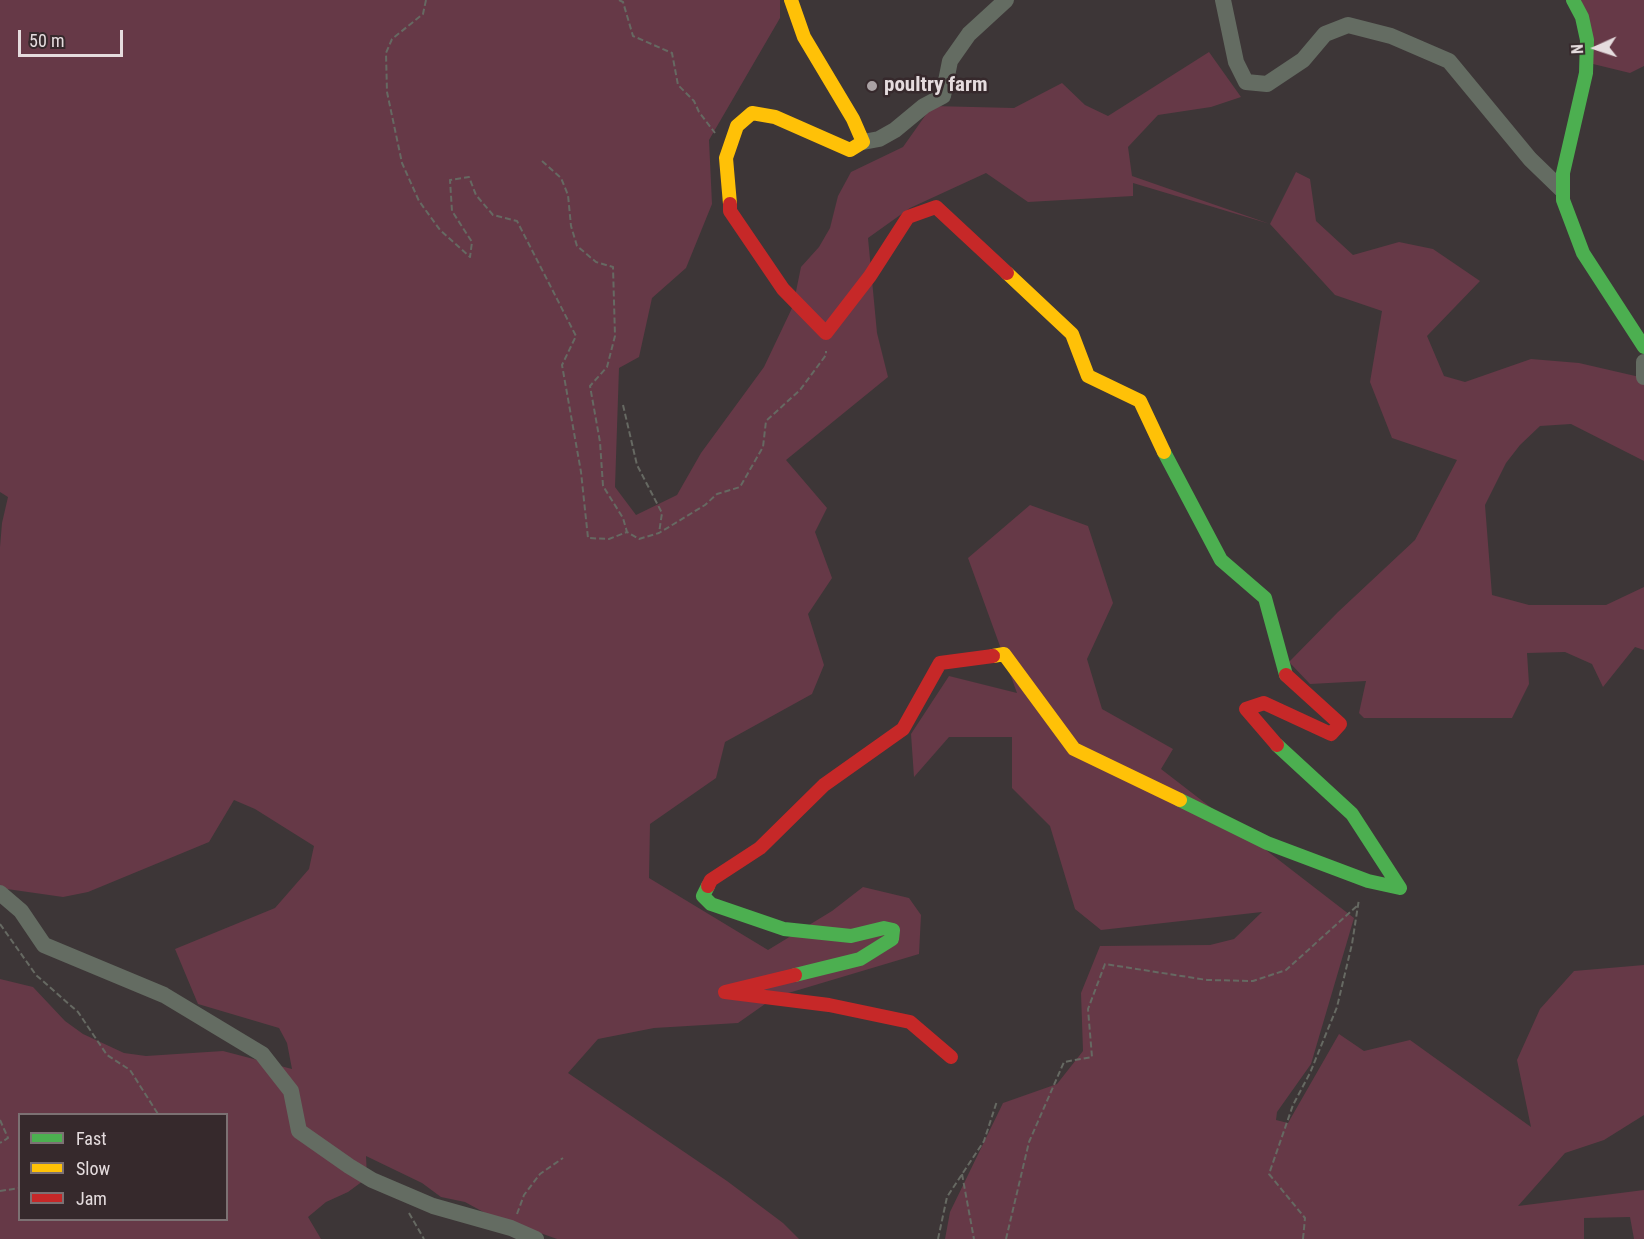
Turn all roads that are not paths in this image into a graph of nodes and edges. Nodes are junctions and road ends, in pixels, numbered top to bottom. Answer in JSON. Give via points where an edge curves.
{"nodes":[{"id":1,"x":791,"y":0,"type":"edge"},
{"id":2,"x":1006,"y":0,"type":"edge"},
{"id":3,"x":1223,"y":0,"type":"edge"},
{"id":4,"x":1573,"y":0,"type":"edge"},
{"id":5,"x":863,"y":142,"type":"junction"},
{"id":6,"x":1562,"y":189,"type":"junction"},
{"id":7,"x":1644,"y":347,"type":"edge"},
{"id":8,"x":1644,"y":362,"type":"edge"},
{"id":9,"x":1644,"y":377,"type":"edge"},
{"id":10,"x":0,"y":893,"type":"edge"},
{"id":11,"x":951,"y":1057,"type":"dead end"},
{"id":12,"x":536,"y":1239,"type":"edge"}],
"edges":[{"from":1,"to":5,"type":"street","via":[[804,37]]},
{"from":2,"to":5,"type":"street","via":[[969,34],[950,61],[943,96],[887,134]]},
{"from":3,"to":6,"type":"street","via":[[1236,62],[1246,82],[1267,84],[1303,60],[1325,34],[1348,26],[1391,36],[1449,61],[1530,159]]},
{"from":4,"to":6,"type":"street","via":[[1587,40],[1586,73]]},
{"from":5,"to":11,"type":"street","via":[[850,150],[775,117],[752,113],[736,126],[728,149],[730,211],[783,289],[826,333],[870,276],[908,217],[936,207],[1072,334],[1088,376],[1140,401],[1221,560],[1265,598],[1285,674],[1340,724],[1331,734],[1264,703],[1246,708],[1266,735],[1352,814],[1400,888],[1363,879],[1267,843],[1074,749],[1004,654],[940,663],[903,729],[824,785],[760,848],[711,880],[703,896],[711,904],[783,929],[851,936],[884,927],[893,930],[892,939],[860,959],[725,992],[829,1005],[910,1022]]},
{"from":6,"to":7,"type":"street","via":[[1566,212],[1583,253]]},
{"from":8,"to":9,"type":"street"},
{"from":10,"to":12,"type":"street","via":[[21,911],[44,945],[164,995],[262,1054],[291,1091],[299,1131],[349,1166],[433,1206]]}]}
